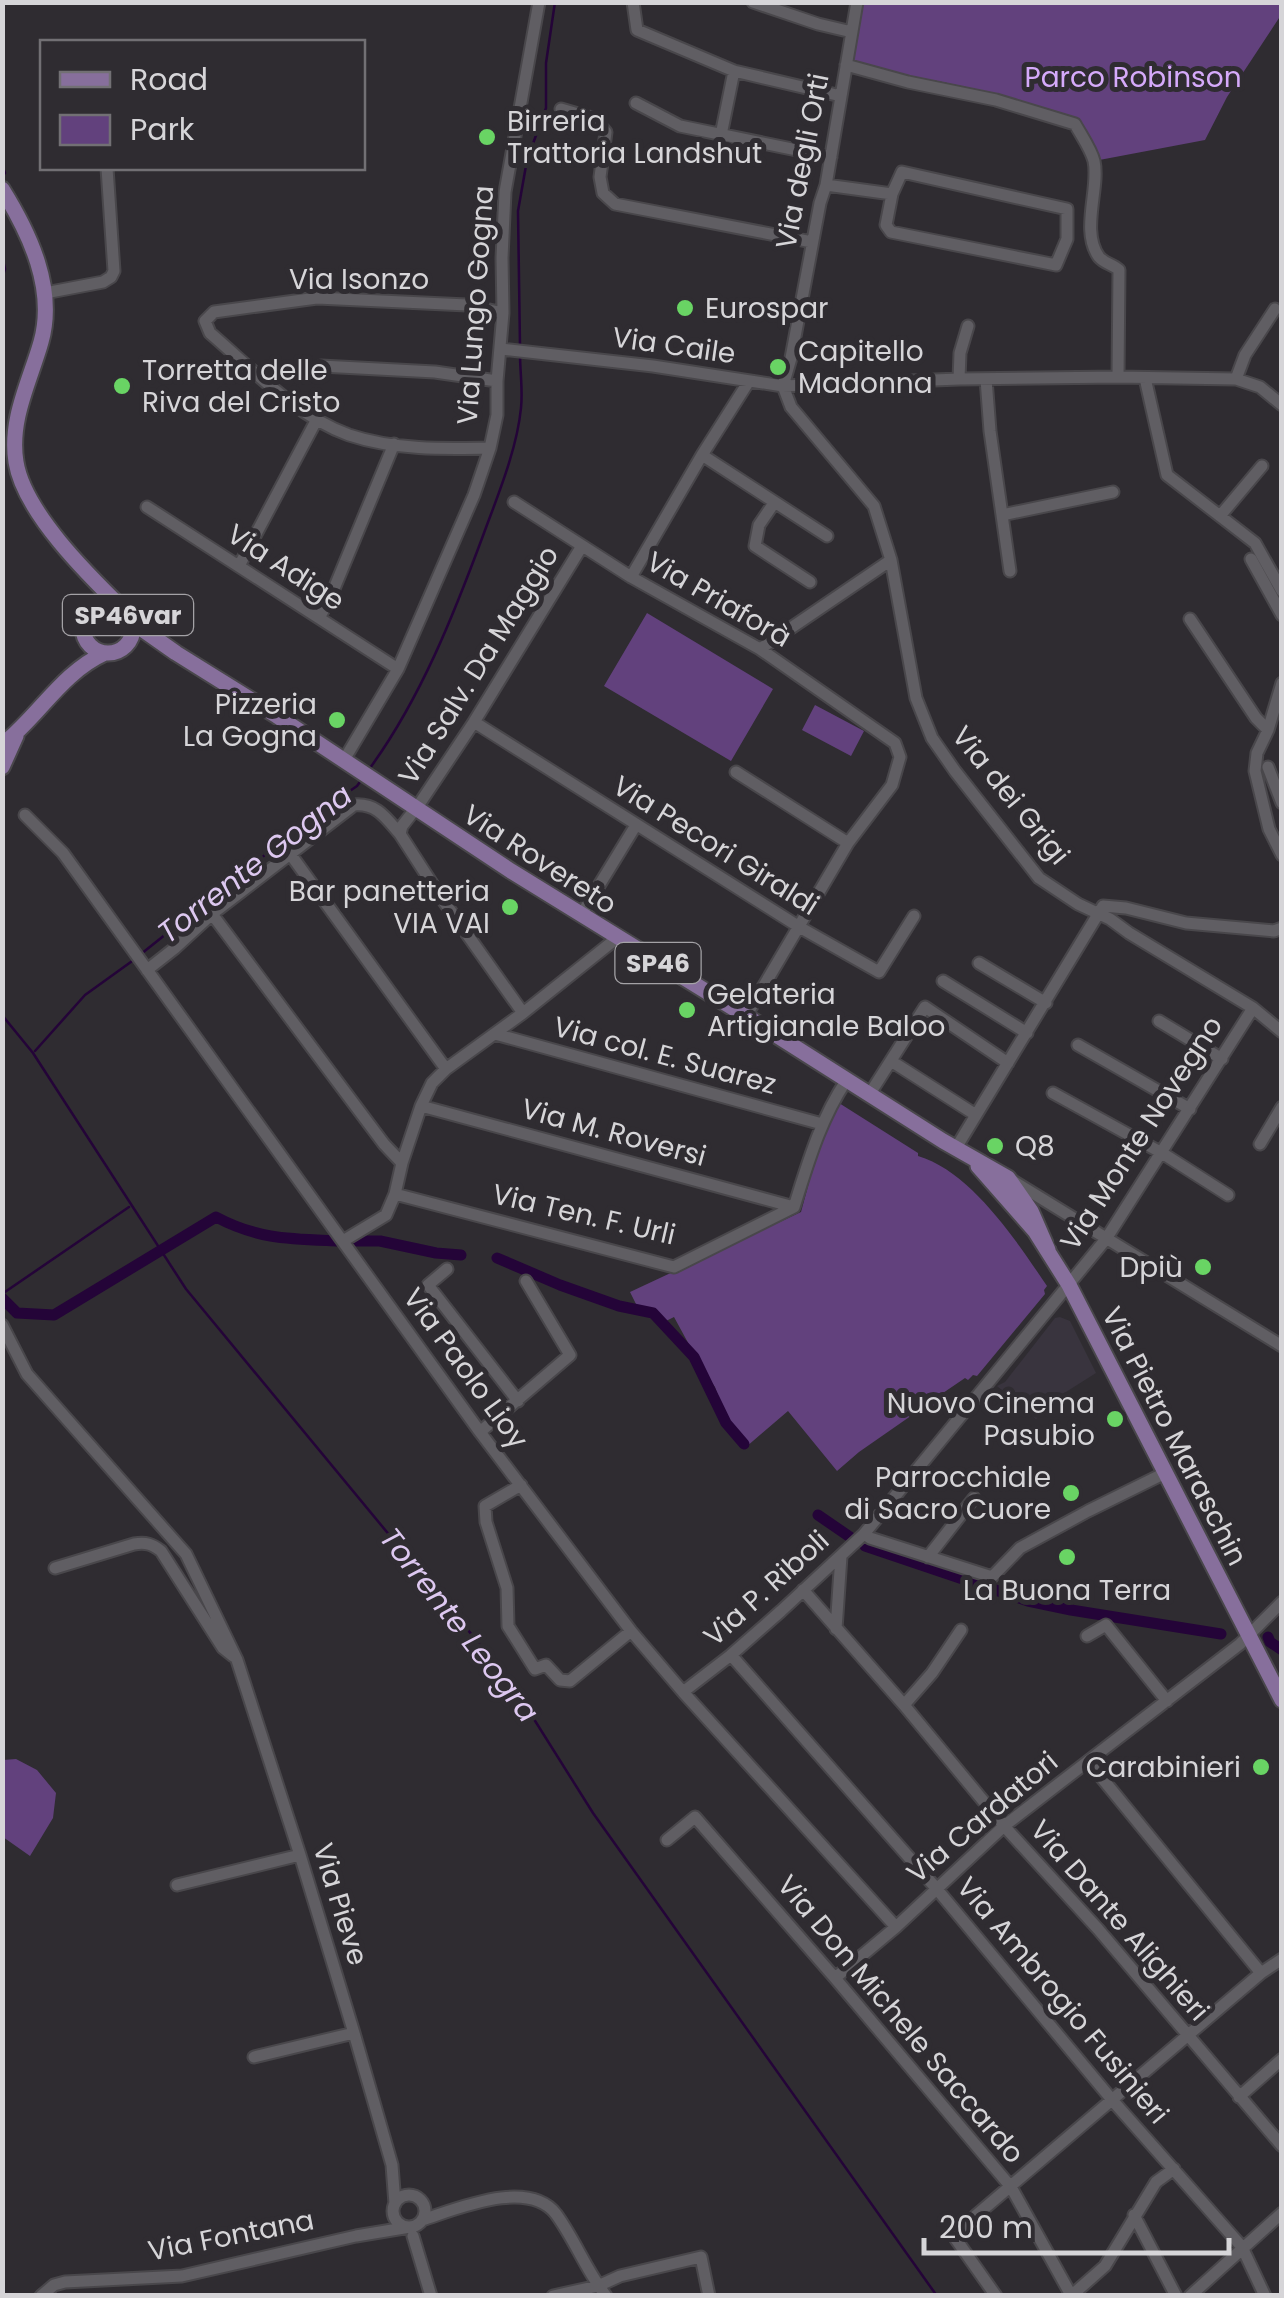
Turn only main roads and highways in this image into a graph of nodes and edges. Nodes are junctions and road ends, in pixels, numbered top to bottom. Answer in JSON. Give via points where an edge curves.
{"nodes":[{"id":1,"x":2,"y":190,"type":"edge"},
{"id":2,"x":8,"y":442,"type":"edge"},
{"id":3,"x":86,"y":574,"type":"junction"},
{"id":4,"x":86,"y":615,"type":"junction"},
{"id":5,"x":128,"y":616,"type":"junction"},
{"id":6,"x":84,"y":635,"type":"junction"},
{"id":7,"x":112,"y":652,"type":"junction"},
{"id":8,"x":176,"y":653,"type":"junction"},
{"id":9,"x":61,"y":683,"type":"junction"},
{"id":10,"x":18,"y":732,"type":"junction"},
{"id":11,"x":2,"y":744,"type":"edge"},
{"id":12,"x":2,"y":767,"type":"edge"},
{"id":13,"x":1002,"y":1179,"type":"junction"},
{"id":14,"x":1048,"y":1250,"type":"junction"},
{"id":15,"x":1282,"y":1700,"type":"edge"}],
"edges":[{"from":1,"to":2,"type":"main road","number":"SP46","via":[[45,293],[45,325]]},
{"from":2,"to":3,"type":"main road","number":"SP46","via":[[31,499]]},
{"from":3,"to":4,"type":"main road"},
{"from":3,"to":5,"type":"main road","number":"SP46"},
{"from":4,"to":5,"type":"main road","number":"SP46var","via":[[104,604]]},
{"from":4,"to":6,"type":"main road","number":"SP46var"},
{"from":5,"to":7,"type":"main road","number":"SP46var","via":[[131,638]]},
{"from":5,"to":8,"type":"main road","number":"SP46"},
{"from":6,"to":7,"type":"main road","number":"SP46var","via":[[92,648]]},
{"from":6,"to":9,"type":"main road","number":"SP46var"},
{"from":7,"to":8,"type":"main road","number":"SP46","via":[[142,646]]},
{"from":7,"to":9,"type":"main road","number":"SP46var"},
{"from":8,"to":13,"type":"main road","name":"Via Rovereto","number":"SP46"},
{"from":9,"to":10,"type":"main road","number":"SP46var"},
{"from":10,"to":11,"type":"main road","number":"SP46var"},
{"from":10,"to":12,"type":"main road","number":"SP46var"},
{"from":13,"to":14,"type":"main road","name":"Via Pietro Maraschin","number":"SP46"},
{"from":13,"to":14,"type":"main road","name":"Via Pietro Maraschin","number":"SP46","via":[[1036,1204]]},
{"from":14,"to":15,"type":"main road","name":"Via Pietro Maraschin","number":"SP46"}]}
